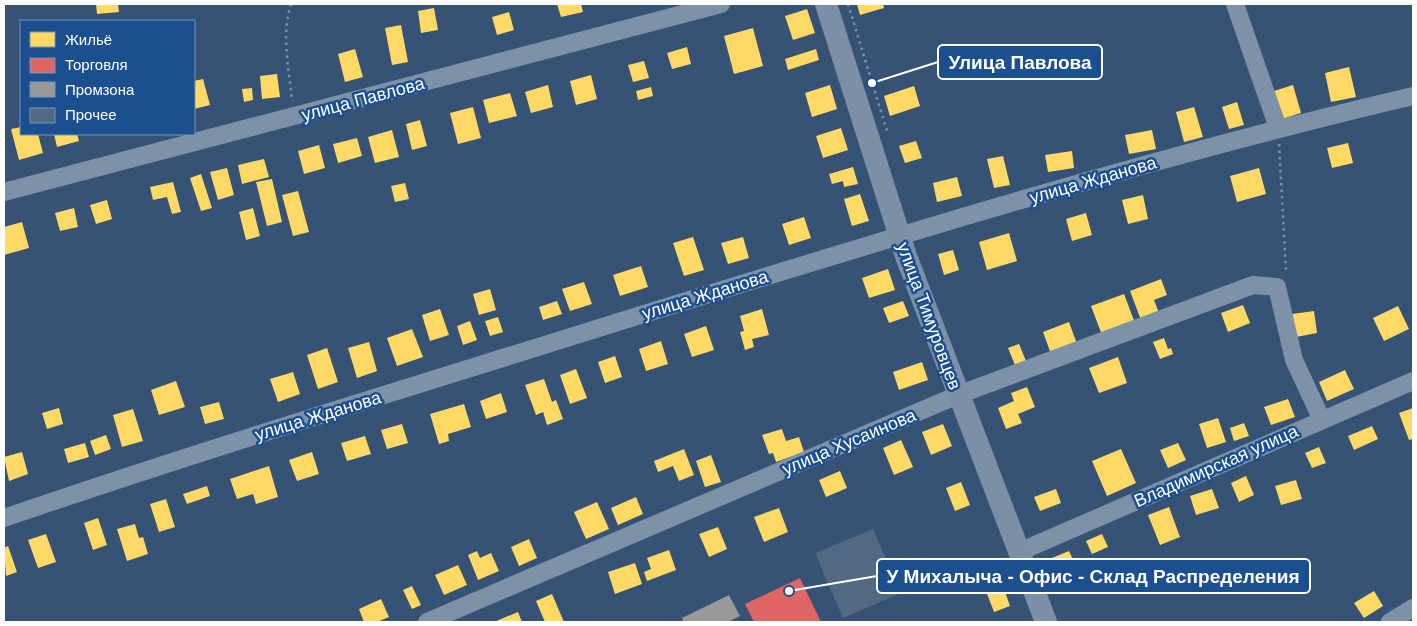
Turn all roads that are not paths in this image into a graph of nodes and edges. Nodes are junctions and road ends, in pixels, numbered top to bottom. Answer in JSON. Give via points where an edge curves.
{"nodes":[{"id":1,"x":721,"y":4,"type":"edge"},
{"id":2,"x":826,"y":4,"type":"edge"},
{"id":3,"x":1235,"y":4,"type":"edge"},
{"id":4,"x":1413,"y":96,"type":"edge"},
{"id":5,"x":1278,"y":128,"type":"junction"},
{"id":6,"x":4,"y":192,"type":"edge"},
{"id":7,"x":899,"y":235,"type":"junction"},
{"id":8,"x":1413,"y":381,"type":"edge"},
{"id":9,"x":958,"y":395,"type":"junction"},
{"id":10,"x":1322,"y":420,"type":"junction"},
{"id":11,"x":4,"y":518,"type":"edge"},
{"id":12,"x":1019,"y":552,"type":"junction"},
{"id":13,"x":1413,"y":608,"type":"edge"},
{"id":14,"x":427,"y":622,"type":"edge"},
{"id":15,"x":1046,"y":622,"type":"edge"},
{"id":16,"x":1390,"y":622,"type":"edge"}],
"edges":[{"from":1,"to":6,"type":"street","name":"улица Павлова"},
{"from":2,"to":7,"type":"main road","name":"улица Тимуровцев"},
{"from":3,"to":5,"type":"street"},
{"from":4,"to":5,"type":"street","name":"улица Жданова"},
{"from":5,"to":7,"type":"street","name":"улица Жданова"},
{"from":7,"to":9,"type":"main road","name":"улица Тимуровцев"},
{"from":7,"to":11,"type":"street","name":"улица Жданова","via":[[151,468]]},
{"from":8,"to":10,"type":"street","name":"Владимирская улица"},
{"from":9,"to":10,"type":"street","name":"улица Хусаинова","via":[[1252,285],[1277,287],[1294,360]]},
{"from":9,"to":12,"type":"main road","name":"улица Тимуровцев"},
{"from":9,"to":14,"type":"street","name":"улица Хусаинова"},
{"from":10,"to":12,"type":"street","name":"Владимирская улица"},
{"from":12,"to":15,"type":"main road","name":"улица Тимуровцев"},
{"from":13,"to":16,"type":"street"}]}
